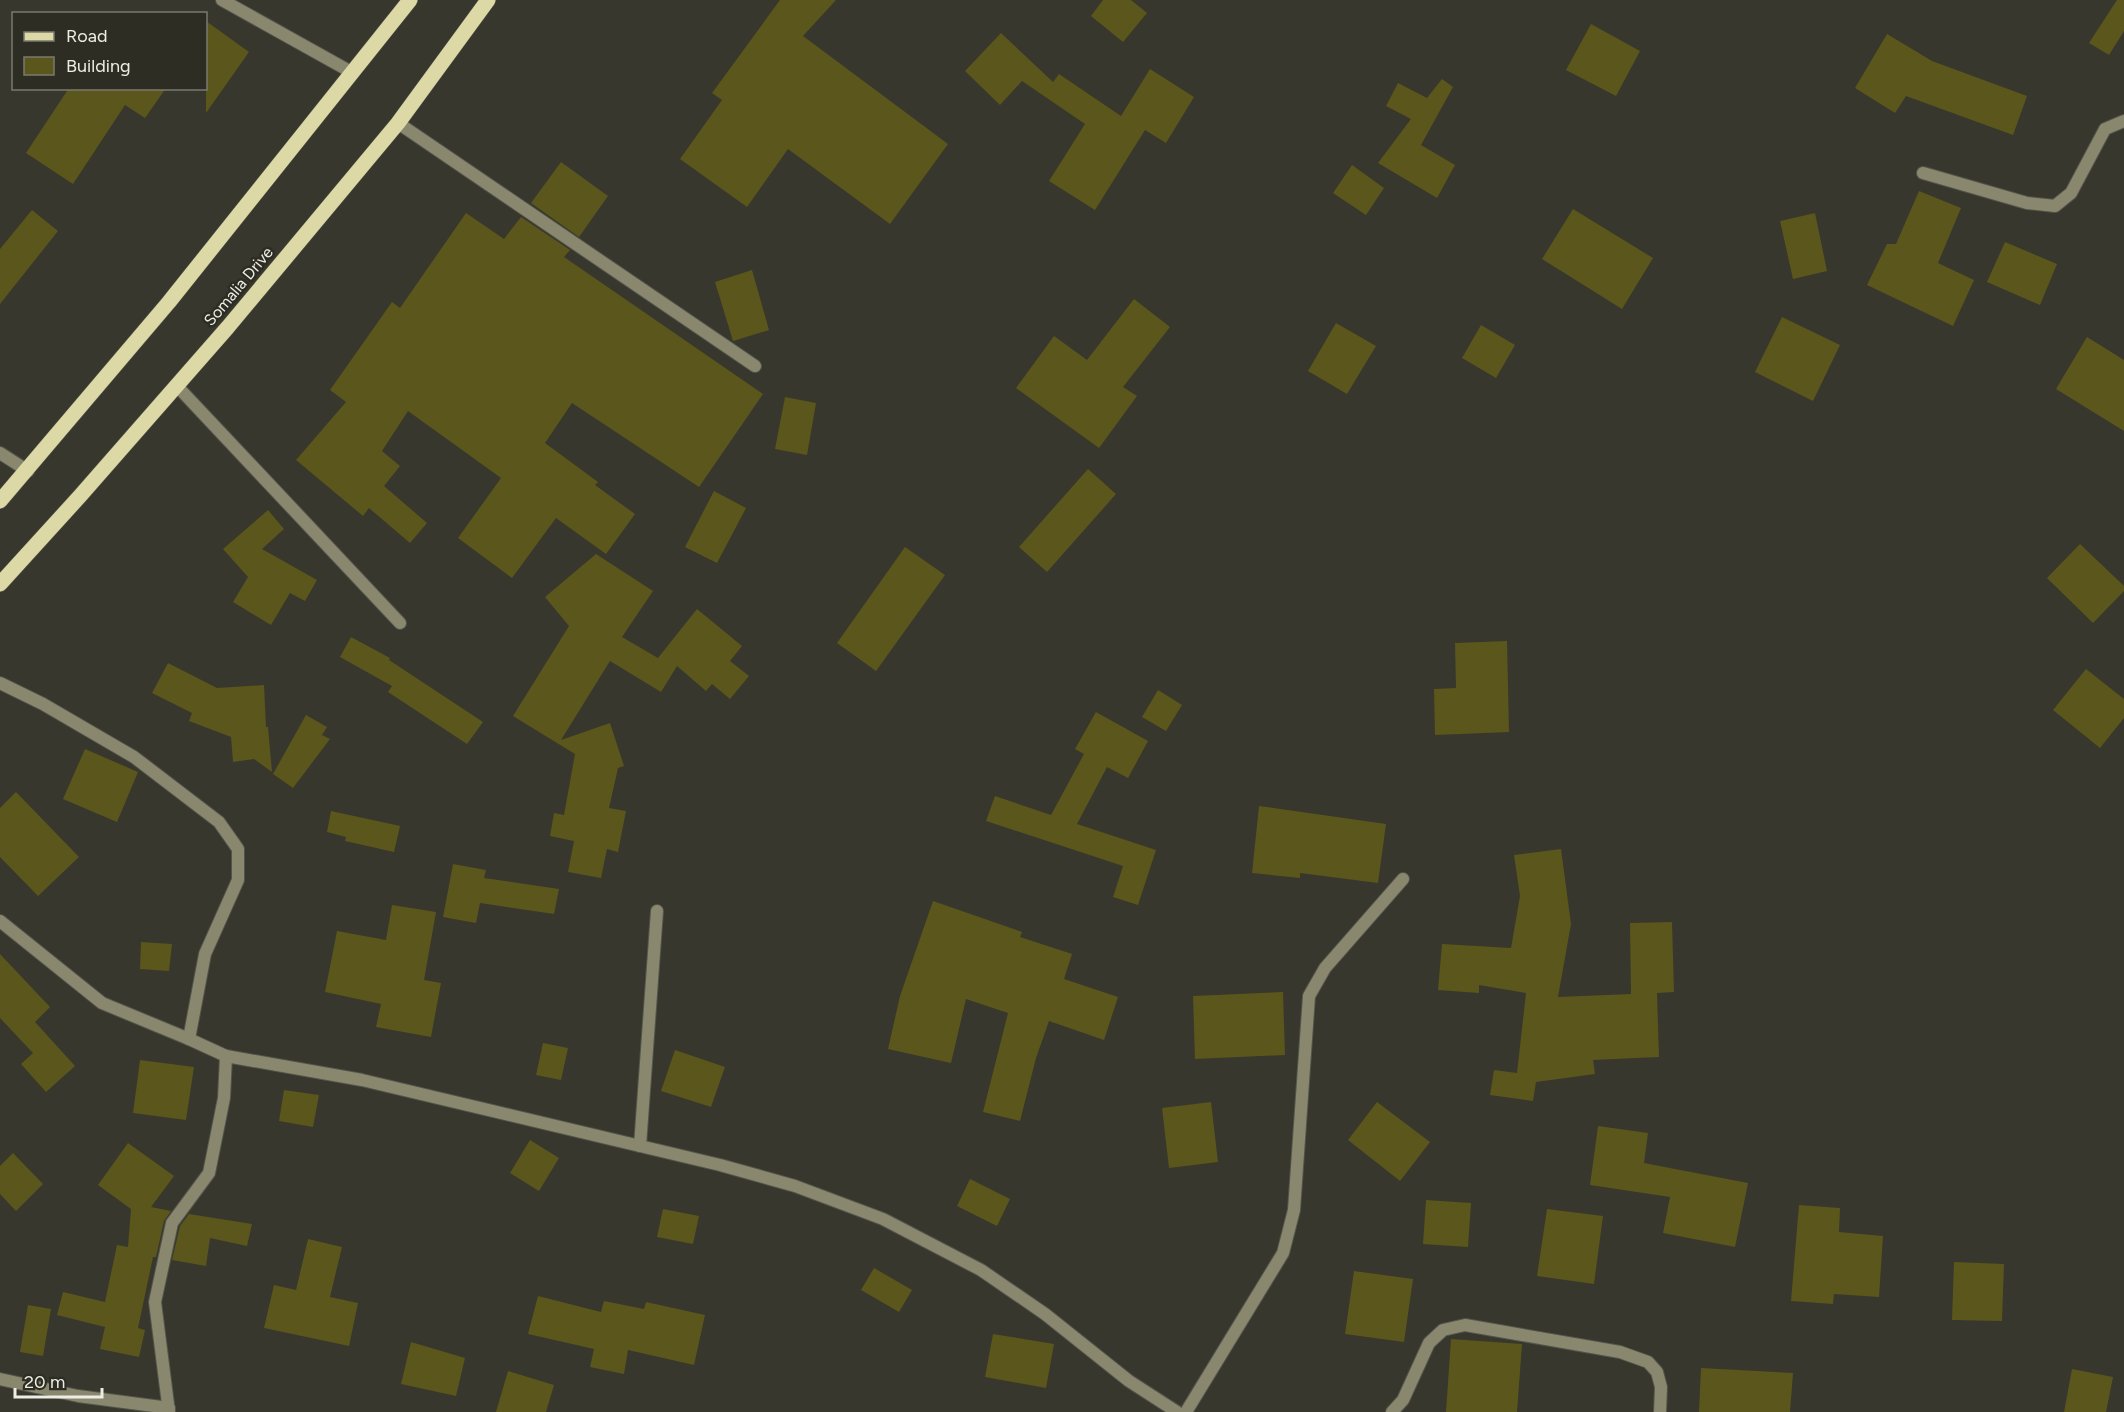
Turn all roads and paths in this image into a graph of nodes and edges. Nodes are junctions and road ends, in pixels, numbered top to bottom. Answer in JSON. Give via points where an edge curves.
{"nodes":[{"id":1,"x":222,"y":0,"type":"edge"},
{"id":2,"x":410,"y":0,"type":"edge"},
{"id":3,"x":488,"y":0,"type":"edge"},
{"id":4,"x":353,"y":73,"type":"junction"},
{"id":5,"x":2124,"y":121,"type":"edge"},
{"id":6,"x":398,"y":123,"type":"junction"},
{"id":7,"x":1923,"y":173,"type":"dead end"},
{"id":8,"x":755,"y":366,"type":"dead end"},
{"id":9,"x":176,"y":385,"type":"junction"},
{"id":10,"x":0,"y":453,"type":"edge"},
{"id":11,"x":28,"y":471,"type":"junction"},
{"id":12,"x":0,"y":501,"type":"edge"},
{"id":13,"x":0,"y":584,"type":"edge"},
{"id":14,"x":400,"y":623,"type":"dead end"},
{"id":15,"x":0,"y":683,"type":"edge"},
{"id":16,"x":1403,"y":879,"type":"dead end"},
{"id":17,"x":657,"y":911,"type":"dead end"},
{"id":18,"x":0,"y":921,"type":"edge"},
{"id":19,"x":189,"y":1039,"type":"junction"},
{"id":20,"x":226,"y":1056,"type":"junction"},
{"id":21,"x":640,"y":1146,"type":"junction"},
{"id":22,"x":0,"y":1379,"type":"edge"},
{"id":23,"x":169,"y":1410,"type":"edge"},
{"id":24,"x":1177,"y":1412,"type":"edge"},
{"id":25,"x":1186,"y":1412,"type":"edge"},
{"id":26,"x":1392,"y":1412,"type":"edge"},
{"id":27,"x":1660,"y":1412,"type":"edge"}],
"edges":[{"from":1,"to":4,"type":"street"},
{"from":2,"to":4,"type":"main road"},
{"from":3,"to":6,"type":"main road","name":"Somalia Drive"},
{"from":4,"to":11,"type":"main road","via":[[170,303]]},
{"from":5,"to":7,"type":"street","via":[[2105,129],[2071,193],[2055,206],[2027,203]]},
{"from":6,"to":8,"type":"street"},
{"from":6,"to":9,"type":"main road","name":"Somalia Drive"},
{"from":9,"to":13,"type":"main road","name":"Somalia Drive"},
{"from":9,"to":14,"type":"street"},
{"from":10,"to":11,"type":"street"},
{"from":11,"to":12,"type":"main road"},
{"from":15,"to":19,"type":"street","via":[[134,757],[219,822],[238,849],[238,880],[205,954]]},
{"from":16,"to":25,"type":"street","via":[[1325,968],[1309,996],[1294,1210],[1283,1253]]},
{"from":17,"to":21,"type":"street"},
{"from":18,"to":19,"type":"street","via":[[102,1003]]},
{"from":19,"to":20,"type":"street"},
{"from":20,"to":21,"type":"street","via":[[362,1080]]},
{"from":20,"to":23,"type":"street","via":[[224,1098],[209,1173],[172,1223],[155,1302]]},
{"from":21,"to":24,"type":"street","via":[[795,1186],[883,1219],[981,1270],[1045,1314],[1129,1381]]},
{"from":22,"to":23,"type":"street"},
{"from":26,"to":27,"type":"street","via":[[1403,1400],[1429,1342],[1443,1330],[1465,1325],[1620,1352],[1648,1362],[1657,1372],[1661,1387]]}]}
